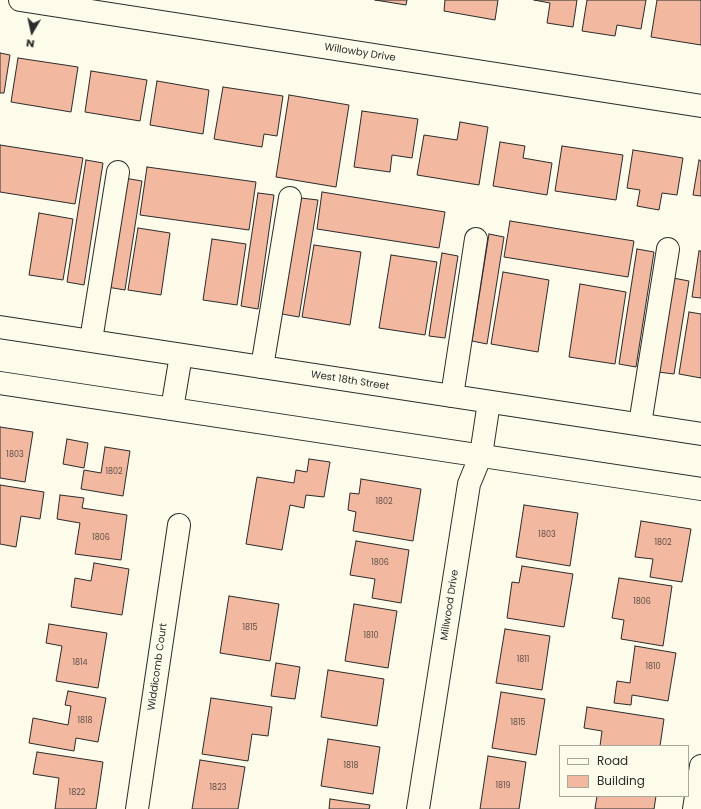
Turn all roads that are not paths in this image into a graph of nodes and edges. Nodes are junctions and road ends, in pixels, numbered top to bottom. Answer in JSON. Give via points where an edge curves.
{"nodes":[{"id":1,"x":20,"y":0,"type":"edge"},
{"id":2,"x":701,"y":106,"type":"edge"},
{"id":3,"x":118,"y":172,"type":"dead end"},
{"id":4,"x":290,"y":198,"type":"dead end"},
{"id":5,"x":476,"y":239,"type":"dead end"},
{"id":6,"x":668,"y":249,"type":"dead end"},
{"id":7,"x":0,"y":327,"type":"edge"},
{"id":8,"x":91,"y":340,"type":"junction"},
{"id":9,"x":181,"y":355,"type":"junction"},
{"id":10,"x":262,"y":367,"type":"junction"},
{"id":11,"x":0,"y":383,"type":"edge"},
{"id":12,"x":452,"y":396,"type":"junction"},
{"id":13,"x":489,"y":402,"type":"junction"},
{"id":14,"x":172,"y":409,"type":"junction"},
{"id":15,"x":640,"y":424,"type":"junction"},
{"id":16,"x":701,"y":434,"type":"edge"},
{"id":17,"x":481,"y":455,"type":"junction"},
{"id":18,"x":701,"y":489,"type":"edge"},
{"id":19,"x":179,"y":525,"type":"dead end"},
{"id":20,"x":701,"y":766,"type":"edge"},
{"id":21,"x":137,"y":809,"type":"edge"},
{"id":22,"x":418,"y":809,"type":"edge"},
{"id":23,"x":694,"y":809,"type":"edge"}],
"edges":[{"from":1,"to":2,"type":"main road","name":"Willowby Drive"},
{"from":3,"to":8,"type":"main road"},
{"from":4,"to":10,"type":"main road"},
{"from":5,"to":12,"type":"main road"},
{"from":6,"to":15,"type":"main road"},
{"from":7,"to":8,"type":"main road","name":"West 18th Street"},
{"from":8,"to":9,"type":"main road","name":"West 18th Street"},
{"from":9,"to":10,"type":"main road","name":"West 18th Street"},
{"from":9,"to":14,"type":"main road"},
{"from":10,"to":12,"type":"main road","name":"West 18th Street"},
{"from":11,"to":14,"type":"main road"},
{"from":12,"to":13,"type":"main road","name":"West 18th Street"},
{"from":13,"to":15,"type":"main road","name":"West 18th Street"},
{"from":13,"to":17,"type":"main road","name":"Millwood Drive"},
{"from":14,"to":17,"type":"main road"},
{"from":15,"to":16,"type":"main road","name":"West 18th Street"},
{"from":17,"to":18,"type":"main road"},
{"from":17,"to":22,"type":"main road","name":"Millwood Drive","via":[[470,484]]},
{"from":19,"to":21,"type":"main road","name":"Widdicomb Court"},
{"from":20,"to":23,"type":"main road"}]}
